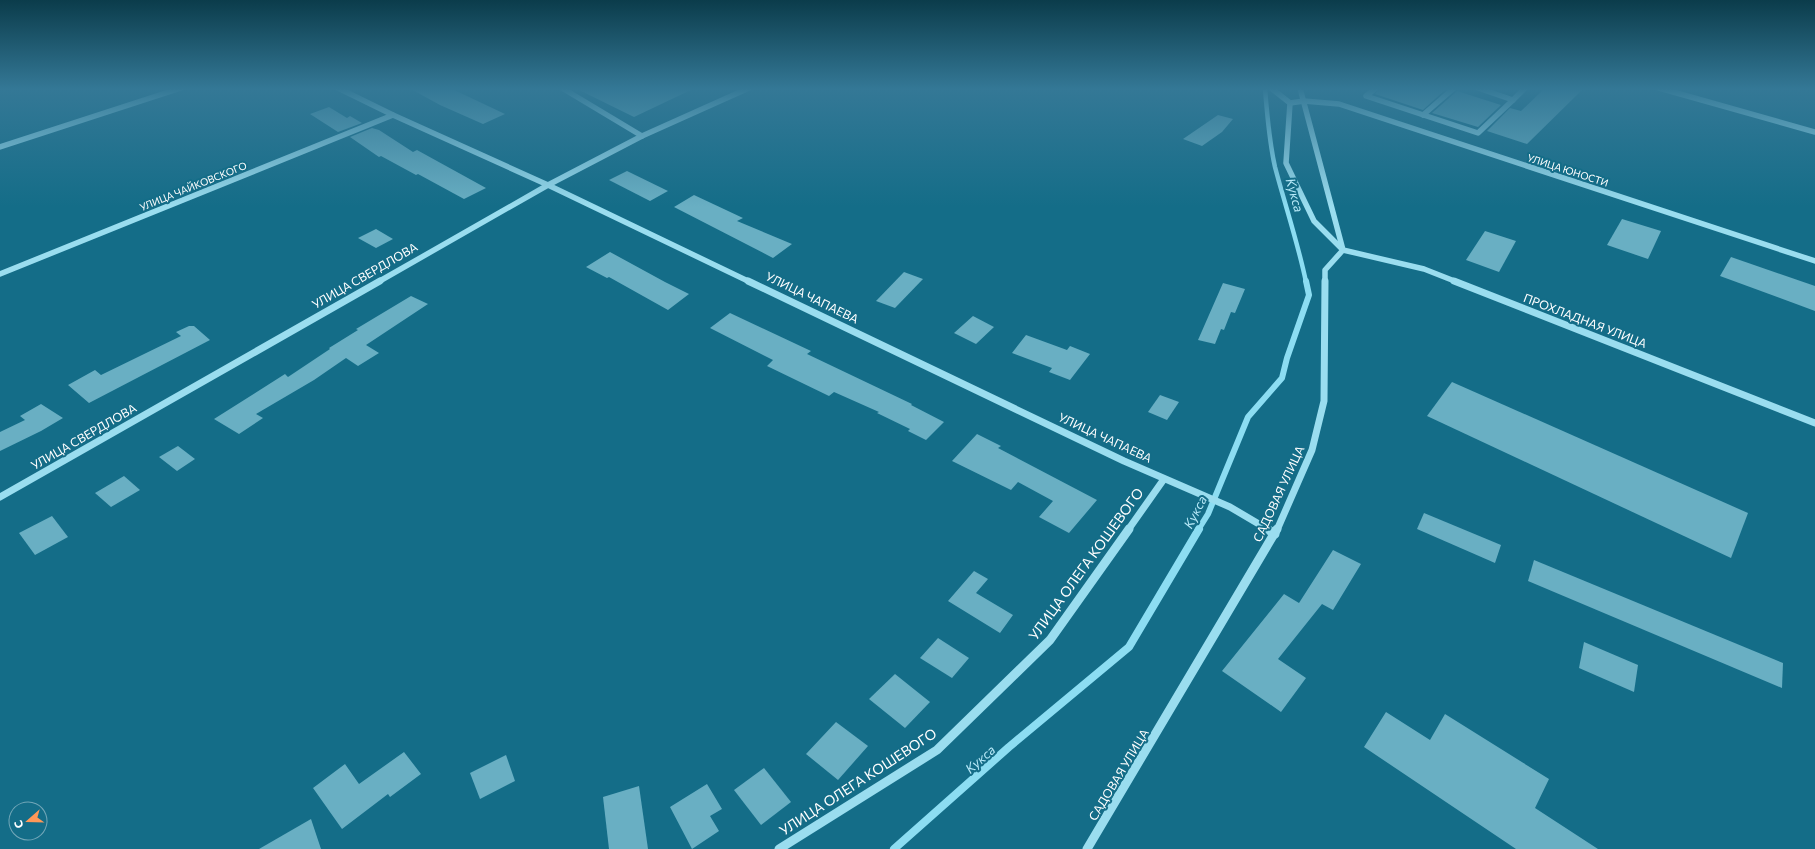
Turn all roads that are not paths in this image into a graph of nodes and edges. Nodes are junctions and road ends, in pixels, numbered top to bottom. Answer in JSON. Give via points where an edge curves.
{"nodes":[{"id":1,"x":59,"y":128,"type":"edge"},
{"id":2,"x":361,"y":128,"type":"edge"},
{"id":3,"x":420,"y":128,"type":"edge"},
{"id":4,"x":628,"y":128,"type":"edge"},
{"id":5,"x":661,"y":128,"type":"edge"},
{"id":6,"x":1288,"y":128,"type":"edge"},
{"id":7,"x":1311,"y":128,"type":"edge"},
{"id":8,"x":1411,"y":128,"type":"edge"},
{"id":9,"x":1462,"y":128,"type":"edge"},
{"id":10,"x":1484,"y":128,"type":"edge"},
{"id":11,"x":1799,"y":128,"type":"edge"},
{"id":12,"x":1815,"y":132,"type":"edge"},
{"id":13,"x":642,"y":136,"type":"junction"},
{"id":14,"x":0,"y":147,"type":"edge"},
{"id":15,"x":548,"y":185,"type":"junction"},
{"id":16,"x":1343,"y":250,"type":"junction"},
{"id":17,"x":1815,"y":261,"type":"edge"},
{"id":18,"x":0,"y":274,"type":"edge"},
{"id":19,"x":1815,"y":423,"type":"edge"},
{"id":20,"x":1164,"y":479,"type":"junction"},
{"id":21,"x":0,"y":498,"type":"edge"},
{"id":22,"x":1274,"y":534,"type":"junction"},
{"id":23,"x":779,"y":849,"type":"edge"},
{"id":24,"x":1087,"y":849,"type":"edge"}],
"edges":[{"from":1,"to":14,"type":"street"},
{"from":2,"to":18,"type":"street","name":"УЛИЦА ЧАЙКОВСКОГО"},
{"from":3,"to":15,"type":"street","name":"УЛИЦА ЧАПАЕВА"},
{"from":4,"to":13,"type":"street"},
{"from":5,"to":13,"type":"street","name":"УЛИЦА СВЕРДЛОВА"},
{"from":6,"to":16,"type":"street","via":[[1286,163],[1314,222]]},
{"from":7,"to":16,"type":"street"},
{"from":8,"to":17,"type":"street","name":"УЛИЦА ЮНОСТИ"},
{"from":9,"to":10,"type":"street","via":[[1478,133]]},
{"from":11,"to":12,"type":"street"},
{"from":13,"to":15,"type":"street","name":"УЛИЦА СВЕРДЛОВА"},
{"from":15,"to":20,"type":"street","name":"УЛИЦА ЧАПАЕВА"},
{"from":15,"to":21,"type":"street","name":"УЛИЦА СВЕРДЛОВА"},
{"from":16,"to":19,"type":"street","name":"ПРОХЛАДНАЯ УЛИЦА","via":[[1424,269]]},
{"from":16,"to":22,"type":"street","name":"САДОВАЯ УЛИЦА","via":[[1325,270],[1324,401],[1312,450]]},
{"from":20,"to":22,"type":"street","name":"УЛИЦА ЧАПАЕВА","via":[[1230,507]]},
{"from":20,"to":23,"type":"street","name":"УЛИЦА ОЛЕГА КОШЕВОГО","via":[[1050,640],[936,750]]},
{"from":22,"to":24,"type":"street","name":"САДОВАЯ УЛИЦА"}]}
